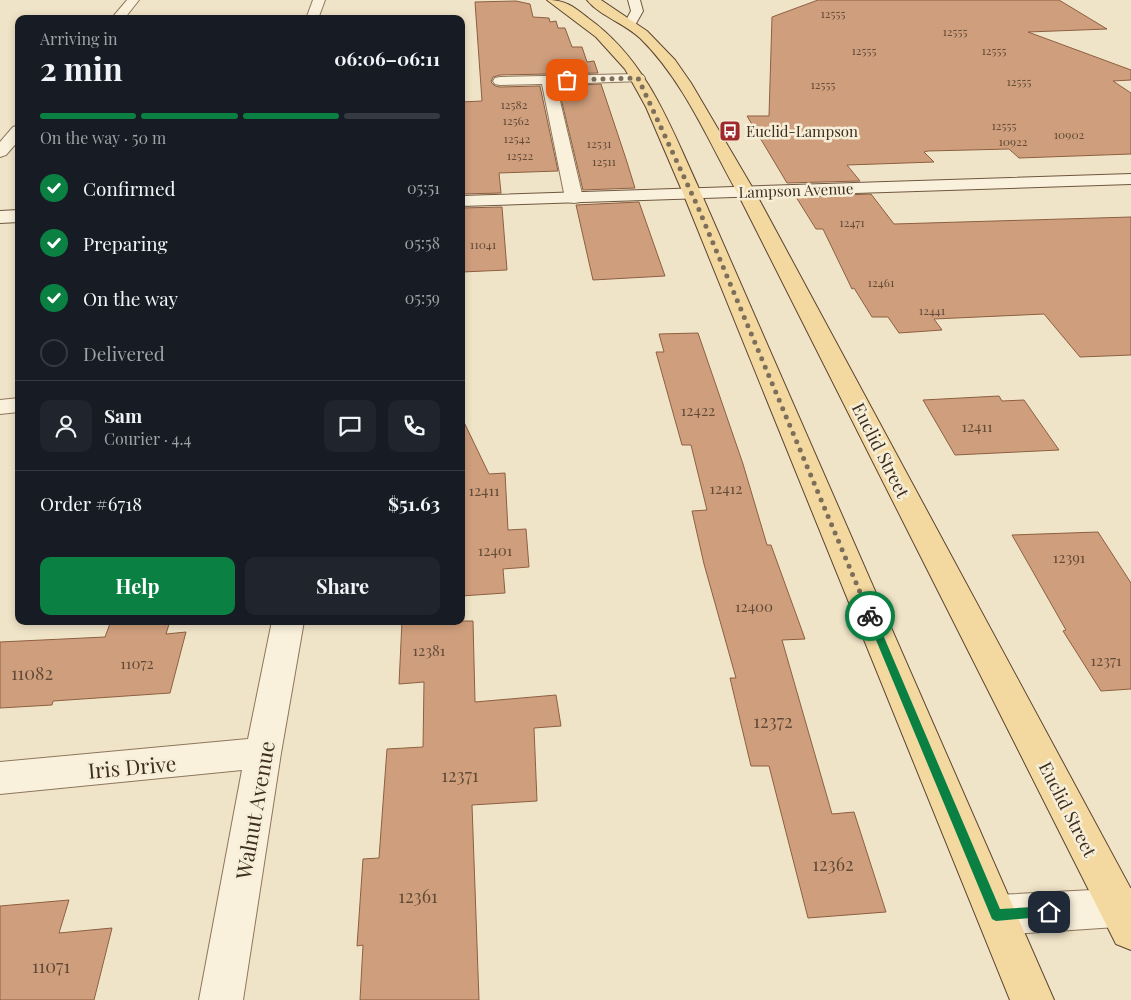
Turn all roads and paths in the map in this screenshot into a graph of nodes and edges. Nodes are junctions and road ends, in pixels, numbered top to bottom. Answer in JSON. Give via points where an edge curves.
{"nodes":[{"id":1,"x":133,"y":0,"type":"edge"},
{"id":2,"x":319,"y":0,"type":"edge"},
{"id":3,"x":552,"y":0,"type":"edge"},
{"id":4,"x":593,"y":0,"type":"edge"},
{"id":5,"x":634,"y":0,"type":"edge"},
{"id":6,"x":120,"y":15,"type":"edge"},
{"id":7,"x":313,"y":15,"type":"edge"},
{"id":8,"x":630,"y":24,"type":"junction"},
{"id":9,"x":638,"y":78,"type":"junction"},
{"id":10,"x":548,"y":80,"type":"junction"},
{"id":11,"x":500,"y":82,"type":"dead end"},
{"id":12,"x":15,"y":135,"type":"edge"},
{"id":13,"x":0,"y":152,"type":"edge"},
{"id":14,"x":1131,"y":179,"type":"edge"},
{"id":15,"x":746,"y":192,"type":"junction"},
{"id":16,"x":692,"y":193,"type":"junction"},
{"id":17,"x":574,"y":198,"type":"junction"},
{"id":18,"x":465,"y":201,"type":"edge"},
{"id":19,"x":0,"y":216,"type":"edge"},
{"id":20,"x":15,"y":216,"type":"edge"},
{"id":21,"x":15,"y":405,"type":"edge"},
{"id":22,"x":0,"y":407,"type":"edge"},
{"id":23,"x":287,"y":625,"type":"edge"},
{"id":24,"x":263,"y":753,"type":"junction"},
{"id":25,"x":0,"y":778,"type":"edge"},
{"id":26,"x":996,"y":915,"type":"junction"},
{"id":27,"x":1127,"y":915,"type":"edge"},
{"id":28,"x":221,"y":1000,"type":"edge"},
{"id":29,"x":1032,"y":1000,"type":"edge"}],
"edges":[{"from":1,"to":6,"type":"street"},
{"from":2,"to":7,"type":"street"},
{"from":3,"to":9,"type":"main road","via":[[586,21],[616,50]]},
{"from":4,"to":8,"type":"main road","name":"Euclid Street"},
{"from":5,"to":8,"type":"street","via":[[637,11]]},
{"from":8,"to":15,"type":"main road","name":"Euclid Street","via":[[656,47],[684,83]]},
{"from":9,"to":10,"type":"street"},
{"from":9,"to":16,"type":"main road"},
{"from":10,"to":11,"type":"street"},
{"from":10,"to":17,"type":"street"},
{"from":12,"to":13,"type":"street"},
{"from":14,"to":15,"type":"street","name":"Lampson Avenue"},
{"from":15,"to":16,"type":"street","name":"Lampson Avenue"},
{"from":15,"to":27,"type":"main road","name":"Euclid Street"},
{"from":16,"to":17,"type":"street","name":"Lampson Avenue"},
{"from":16,"to":26,"type":"main road"},
{"from":17,"to":18,"type":"street","name":"Lampson Avenue"},
{"from":19,"to":20,"type":"street"},
{"from":21,"to":22,"type":"street"},
{"from":23,"to":24,"type":"street","name":"Walnut Avenue"},
{"from":24,"to":25,"type":"street","name":"Iris Drive"},
{"from":24,"to":28,"type":"street","name":"Walnut Avenue"},
{"from":26,"to":27,"type":"street"},
{"from":26,"to":29,"type":"main road"}]}
